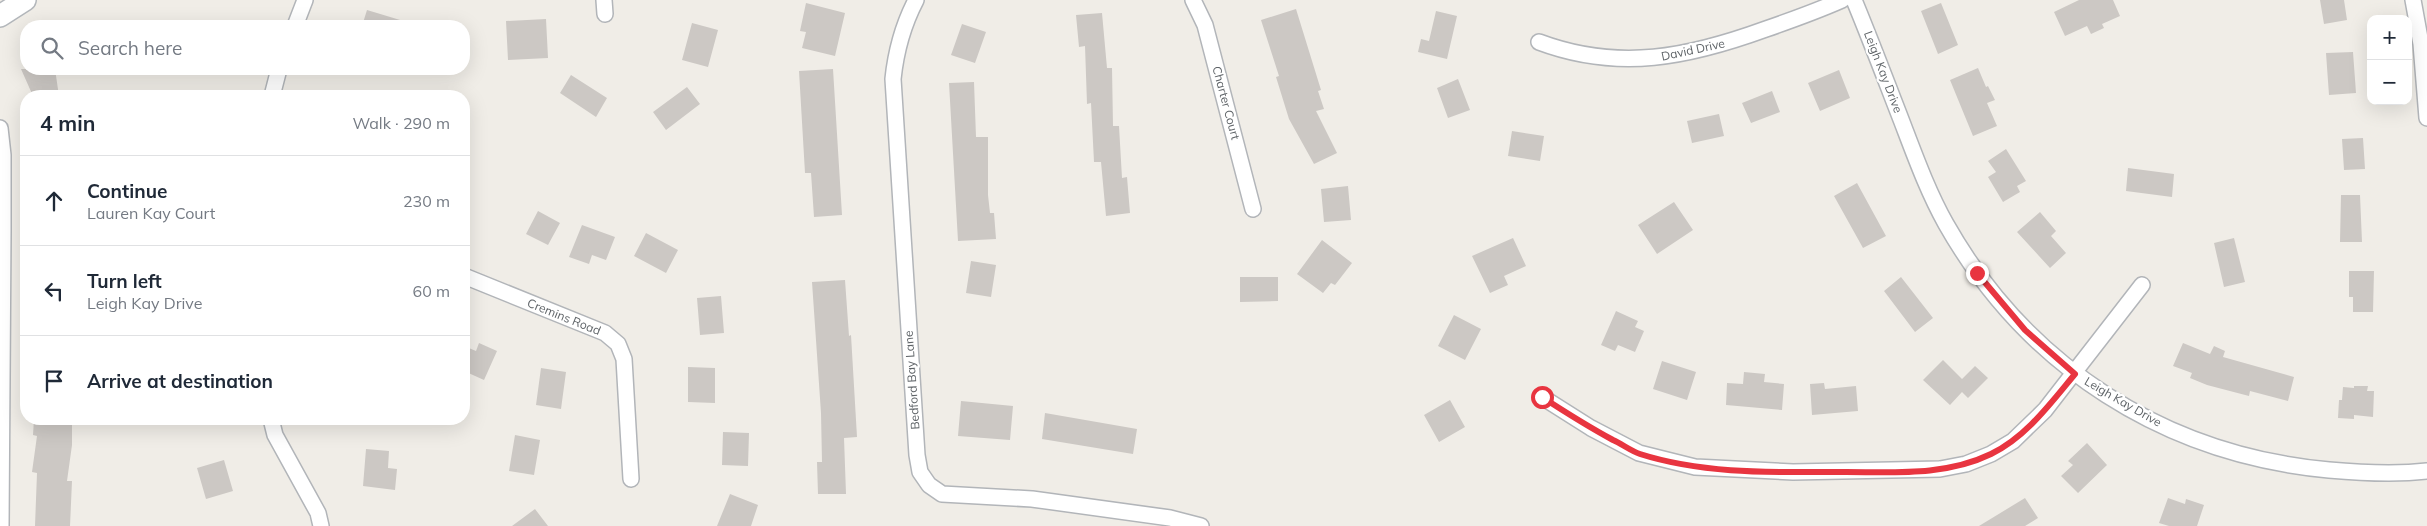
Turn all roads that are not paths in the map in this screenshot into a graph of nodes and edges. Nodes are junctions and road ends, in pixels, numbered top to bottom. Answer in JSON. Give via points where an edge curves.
{"nodes":[{"id":1,"x":25,"y":0,"type":"edge"},
{"id":2,"x":305,"y":0,"type":"edge"},
{"id":3,"x":916,"y":0,"type":"edge"},
{"id":4,"x":1193,"y":0,"type":"edge"},
{"id":5,"x":1842,"y":0,"type":"edge"},
{"id":6,"x":1854,"y":0,"type":"edge"},
{"id":7,"x":2414,"y":0,"type":"edge"},
{"id":8,"x":0,"y":16,"type":"edge"},
{"id":9,"x":297,"y":20,"type":"edge"},
{"id":10,"x":1539,"y":42,"type":"dead end"},
{"id":11,"x":277,"y":75,"type":"edge"},
{"id":12,"x":274,"y":90,"type":"edge"},
{"id":13,"x":2427,"y":118,"type":"edge"},
{"id":14,"x":0,"y":128,"type":"edge"},
{"id":15,"x":1253,"y":209,"type":"dead end"},
{"id":16,"x":2,"y":231,"type":"edge"},
{"id":17,"x":470,"y":278,"type":"edge"},
{"id":18,"x":2142,"y":285,"type":"dead end"},
{"id":19,"x":2075,"y":374,"type":"junction"},
{"id":20,"x":1542,"y":397,"type":"dead end"},
{"id":21,"x":272,"y":425,"type":"edge"},
{"id":22,"x":2427,"y":471,"type":"edge"},
{"id":23,"x":631,"y":479,"type":"dead end"},
{"id":24,"x":1,"y":526,"type":"edge"},
{"id":25,"x":321,"y":526,"type":"edge"},
{"id":26,"x":1201,"y":526,"type":"edge"}],
"edges":[{"from":1,"to":8,"type":"main road"},
{"from":2,"to":9,"type":"street"},
{"from":3,"to":26,"type":"street","name":"Bedford Bay Lane","via":[[906,19],[896,52],[893,78],[920,472],[929,485],[942,494],[1032,499],[1170,518]]},
{"from":4,"to":15,"type":"street","name":"Charter Court","via":[[1205,25]]},
{"from":5,"to":10,"type":"street","name":"David Drive","via":[[1718,46],[1666,57],[1585,56]]},
{"from":6,"to":19,"type":"street","name":"Leigh Kay Drive","via":[[1920,170],[1945,222],[2000,303]]},
{"from":7,"to":13,"type":"street"},
{"from":11,"to":12,"type":"street"},
{"from":14,"to":16,"type":"street"},
{"from":16,"to":24,"type":"street"},
{"from":17,"to":23,"type":"street","name":"Cremins Road","via":[[605,333],[618,344],[625,372]]},
{"from":18,"to":19,"type":"street"},
{"from":19,"to":20,"type":"street","via":[[2013,441],[1966,464],[1912,472],[1793,472],[1694,466],[1638,453]]},
{"from":19,"to":22,"type":"street","name":"Leigh Kay Drive","via":[[2150,419],[2232,453],[2316,469],[2398,475]]},
{"from":21,"to":25,"type":"street","via":[[318,513]]}]}
